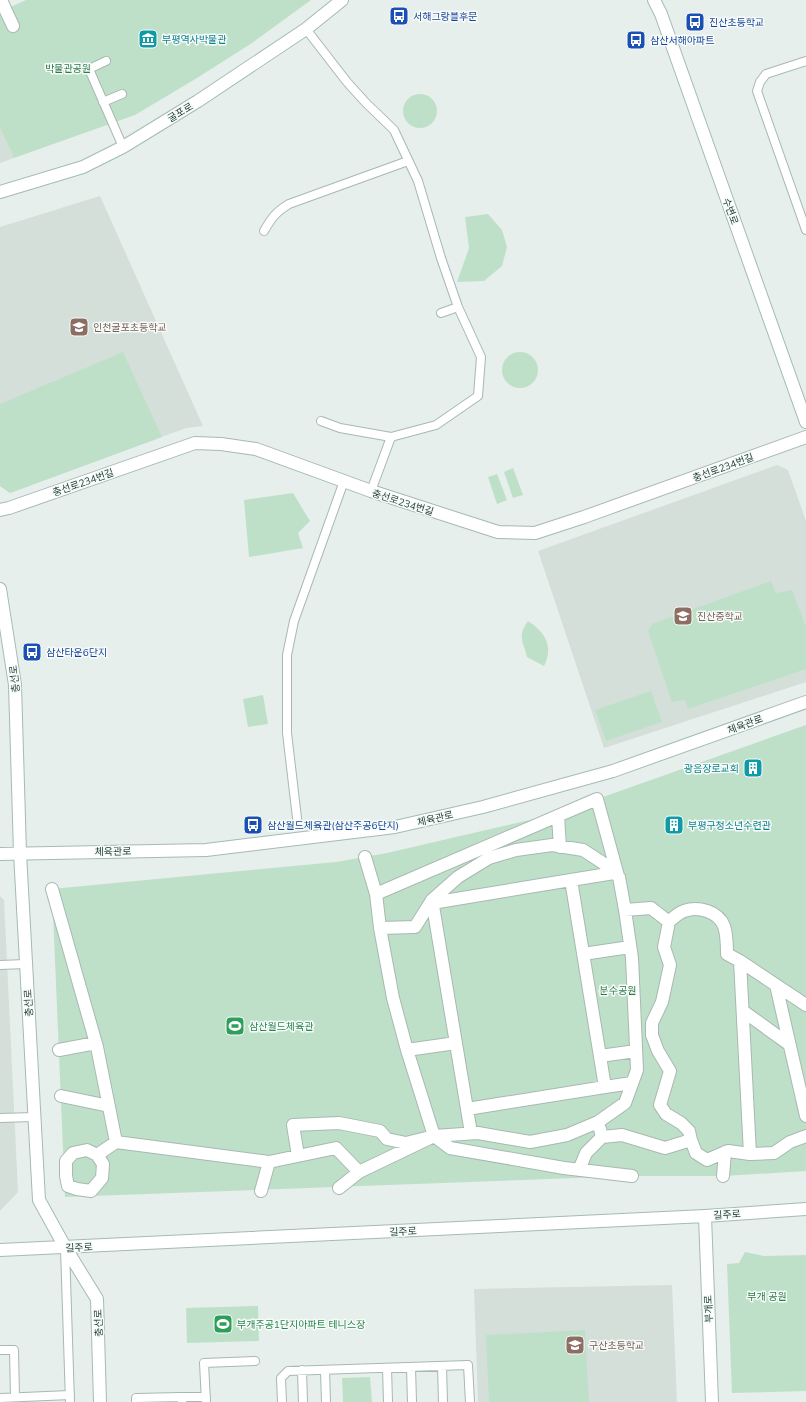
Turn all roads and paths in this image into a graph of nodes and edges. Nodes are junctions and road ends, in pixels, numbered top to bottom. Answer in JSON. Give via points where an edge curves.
{"nodes":[{"id":1,"x":1,"y":0,"type":"edge"},
{"id":2,"x":342,"y":0,"type":"edge"},
{"id":3,"x":654,"y":0,"type":"edge"},
{"id":4,"x":13,"y":26,"type":"dead end"},
{"id":5,"x":306,"y":29,"type":"junction"},
{"id":6,"x":106,"y":61,"type":"dead end"},
{"id":7,"x":806,"y":61,"type":"edge"},
{"id":8,"x":122,"y":94,"type":"dead end"},
{"id":9,"x":103,"y":102,"type":"junction"},
{"id":10,"x":122,"y":147,"type":"junction"},
{"id":11,"x":408,"y":161,"type":"junction"},
{"id":12,"x":0,"y":192,"type":"edge"},
{"id":13,"x":806,"y":230,"type":"edge"},
{"id":14,"x":264,"y":231,"type":"dead end"},
{"id":15,"x":458,"y":307,"type":"junction"},
{"id":16,"x":441,"y":313,"type":"dead end"},
{"id":17,"x":321,"y":421,"type":"dead end"},
{"id":18,"x":806,"y":422,"type":"edge"},
{"id":19,"x":391,"y":437,"type":"junction"},
{"id":20,"x":806,"y":437,"type":"edge"},
{"id":21,"x":344,"y":481,"type":"junction"},
{"id":22,"x":371,"y":491,"type":"junction"},
{"id":23,"x":0,"y":510,"type":"edge"},
{"id":24,"x":0,"y":589,"type":"edge"},
{"id":25,"x":806,"y":702,"type":"edge"},
{"id":26,"x":558,"y":816,"type":"junction"},
{"id":27,"x":297,"y":818,"type":"dead end"},
{"id":28,"x":560,"y":847,"type":"junction"},
{"id":29,"x":20,"y":853,"type":"junction"},
{"id":30,"x":0,"y":854,"type":"edge"},
{"id":31,"x":365,"y":857,"type":"dead end"},
{"id":32,"x":616,"y":875,"type":"junction"},
{"id":33,"x":571,"y":880,"type":"junction"},
{"id":34,"x":52,"y":889,"type":"dead end"},
{"id":35,"x":376,"y":894,"type":"junction"},
{"id":36,"x":432,"y":901,"type":"junction"},
{"id":37,"x":625,"y":910,"type":"junction"},
{"id":38,"x":669,"y":922,"type":"junction"},
{"id":39,"x":380,"y":928,"type":"junction"},
{"id":40,"x":630,"y":947,"type":"junction"},
{"id":41,"x":583,"y":954,"type":"junction"},
{"id":42,"x":740,"y":961,"type":"junction"},
{"id":43,"x":26,"y":964,"type":"junction"},
{"id":44,"x":0,"y":965,"type":"edge"},
{"id":45,"x":776,"y":985,"type":"junction"},
{"id":46,"x":806,"y":1006,"type":"edge"},
{"id":47,"x":743,"y":1011,"type":"junction"},
{"id":48,"x":96,"y":1043,"type":"junction"},
{"id":49,"x":456,"y":1043,"type":"junction"},
{"id":50,"x":790,"y":1046,"type":"junction"},
{"id":51,"x":59,"y":1050,"type":"dead end"},
{"id":52,"x":407,"y":1050,"type":"junction"},
{"id":53,"x":636,"y":1051,"type":"junction"},
{"id":54,"x":600,"y":1056,"type":"junction"},
{"id":55,"x":632,"y":1083,"type":"junction"},
{"id":56,"x":605,"y":1087,"type":"junction"},
{"id":57,"x":61,"y":1096,"type":"dead end"},
{"id":58,"x":109,"y":1106,"type":"junction"},
{"id":59,"x":467,"y":1109,"type":"junction"},
{"id":60,"x":806,"y":1116,"type":"edge"},
{"id":61,"x":34,"y":1117,"type":"junction"},
{"id":62,"x":0,"y":1118,"type":"edge"},
{"id":63,"x":598,"y":1122,"type":"junction"},
{"id":64,"x":471,"y":1134,"type":"junction"},
{"id":65,"x":434,"y":1136,"type":"junction"},
{"id":66,"x":806,"y":1136,"type":"edge"},
{"id":67,"x":602,"y":1137,"type":"junction"},
{"id":68,"x":691,"y":1140,"type":"junction"},
{"id":69,"x":116,"y":1142,"type":"junction"},
{"id":70,"x":725,"y":1152,"type":"junction"},
{"id":71,"x":750,"y":1154,"type":"junction"},
{"id":72,"x":97,"y":1155,"type":"dead end"},
{"id":73,"x":298,"y":1156,"type":"junction"},
{"id":74,"x":270,"y":1162,"type":"junction"},
{"id":75,"x":579,"y":1170,"type":"junction"},
{"id":76,"x":358,"y":1172,"type":"junction"},
{"id":77,"x":632,"y":1176,"type":"dead end"},
{"id":78,"x":723,"y":1176,"type":"dead end"},
{"id":79,"x":339,"y":1188,"type":"dead end"},
{"id":80,"x":261,"y":1191,"type":"dead end"},
{"id":81,"x":806,"y":1209,"type":"edge"},
{"id":82,"x":705,"y":1216,"type":"junction"},
{"id":83,"x":65,"y":1248,"type":"junction"},
{"id":84,"x":0,"y":1250,"type":"edge"},
{"id":85,"x":0,"y":1350,"type":"edge"},
{"id":86,"x":255,"y":1361,"type":"dead end"},
{"id":87,"x":442,"y":1366,"type":"junction"},
{"id":88,"x":411,"y":1367,"type":"junction"},
{"id":89,"x":387,"y":1368,"type":"junction"},
{"id":90,"x":302,"y":1370,"type":"junction"},
{"id":91,"x":325,"y":1370,"type":"junction"},
{"id":92,"x":16,"y":1397,"type":"junction"},
{"id":93,"x":0,"y":1398,"type":"edge"},
{"id":94,"x":70,"y":1399,"type":"edge"},
{"id":95,"x":182,"y":1399,"type":"edge"},
{"id":96,"x":206,"y":1399,"type":"edge"},
{"id":97,"x":158,"y":1400,"type":"edge"},
{"id":98,"x":100,"y":1402,"type":"edge"},
{"id":99,"x":136,"y":1402,"type":"edge"},
{"id":100,"x":282,"y":1402,"type":"edge"},
{"id":101,"x":304,"y":1402,"type":"edge"},
{"id":102,"x":326,"y":1402,"type":"edge"},
{"id":103,"x":388,"y":1402,"type":"edge"},
{"id":104,"x":412,"y":1402,"type":"edge"},
{"id":105,"x":444,"y":1402,"type":"edge"},
{"id":106,"x":470,"y":1402,"type":"edge"},
{"id":107,"x":712,"y":1402,"type":"edge"}],
"edges":[{"from":1,"to":4,"type":"street"},
{"from":2,"to":5,"type":"street","name":"굴포로"},
{"from":3,"to":18,"type":"street","name":"수변로"},
{"from":5,"to":10,"type":"street","name":"굴포로","via":[[198,102]]},
{"from":5,"to":11,"type":"lane","via":[[347,82],[394,130]]},
{"from":6,"to":9,"type":"lane","via":[[89,69]]},
{"from":7,"to":13,"type":"lane","via":[[766,74],[757,91]]},
{"from":8,"to":9,"type":"lane"},
{"from":9,"to":10,"type":"lane"},
{"from":10,"to":12,"type":"street","name":"굴포로","via":[[83,166]]},
{"from":11,"to":14,"type":"lane","via":[[289,204],[271,217]]},
{"from":11,"to":15,"type":"lane","via":[[418,181]]},
{"from":15,"to":16,"type":"lane"},
{"from":15,"to":19,"type":"lane","via":[[481,357],[478,396],[436,426]]},
{"from":17,"to":19,"type":"lane","via":[[340,428]]},
{"from":19,"to":22,"type":"lane"},
{"from":20,"to":22,"type":"street","name":"충선로234번길","via":[[584,517],[535,532],[498,532]]},
{"from":21,"to":22,"type":"street","name":"충선로234번길"},
{"from":21,"to":23,"type":"street","name":"충선로234번길","via":[[256,449],[195,443]]},
{"from":21,"to":27,"type":"lane","via":[[294,621],[287,655],[287,734]]},
{"from":24,"to":29,"type":"street","name":"충선로","via":[[15,685]]},
{"from":25,"to":29,"type":"street","name":"체육관로","via":[[613,771],[483,807],[395,827],[206,850]]},
{"from":26,"to":28,"type":"street"},
{"from":26,"to":32,"type":"street","via":[[596,799]]},
{"from":26,"to":35,"type":"street"},
{"from":28,"to":32,"type":"street","via":[[583,850]]},
{"from":28,"to":36,"type":"street","via":[[552,845],[516,850],[489,858],[458,877]]},
{"from":29,"to":30,"type":"street","name":"체육관로"},
{"from":29,"to":43,"type":"street","name":"충선로"},
{"from":31,"to":35,"type":"street"},
{"from":32,"to":33,"type":"street"},
{"from":32,"to":37,"type":"street"},
{"from":33,"to":36,"type":"street"},
{"from":33,"to":41,"type":"street"},
{"from":34,"to":48,"type":"street","via":[[60,940]]},
{"from":35,"to":39,"type":"street"},
{"from":36,"to":39,"type":"street","via":[[415,927]]},
{"from":36,"to":49,"type":"street"},
{"from":37,"to":38,"type":"street","via":[[651,908]]},
{"from":37,"to":40,"type":"street"},
{"from":38,"to":42,"type":"street","via":[[684,911],[698,909],[714,914],[723,925],[727,954]]},
{"from":38,"to":68,"type":"street","via":[[664,947],[670,966],[662,1002],[652,1023],[652,1035],[670,1071],[660,1105],[666,1114],[689,1131]]},
{"from":39,"to":52,"type":"street","via":[[393,998]]},
{"from":40,"to":41,"type":"street"},
{"from":40,"to":53,"type":"street"},
{"from":41,"to":54,"type":"street"},
{"from":42,"to":45,"type":"street"},
{"from":42,"to":47,"type":"street"},
{"from":43,"to":44,"type":"lane"},
{"from":43,"to":61,"type":"street","name":"충선로"},
{"from":45,"to":46,"type":"street"},
{"from":45,"to":50,"type":"street"},
{"from":47,"to":50,"type":"street"},
{"from":47,"to":71,"type":"street"},
{"from":48,"to":51,"type":"street"},
{"from":48,"to":58,"type":"street"},
{"from":49,"to":52,"type":"street"},
{"from":49,"to":59,"type":"street"},
{"from":50,"to":60,"type":"street"},
{"from":52,"to":65,"type":"street"},
{"from":53,"to":54,"type":"street"},
{"from":53,"to":55,"type":"street","via":[[637,1070]]},
{"from":54,"to":56,"type":"street"},
{"from":55,"to":56,"type":"street"},
{"from":55,"to":63,"type":"street","via":[[625,1103]]},
{"from":56,"to":59,"type":"street"},
{"from":57,"to":58,"type":"street"},
{"from":58,"to":69,"type":"street"},
{"from":59,"to":64,"type":"street"},
{"from":61,"to":62,"type":"lane"},
{"from":61,"to":83,"type":"street","name":"충선로","via":[[38,1200]]},
{"from":63,"to":64,"type":"street","via":[[567,1135],[530,1142]]},
{"from":63,"to":67,"type":"street"},
{"from":64,"to":65,"type":"street"},
{"from":65,"to":73,"type":"street","via":[[406,1144],[387,1139],[380,1131],[339,1123],[293,1125]]},
{"from":65,"to":75,"type":"street","via":[[450,1148]]},
{"from":65,"to":76,"type":"street"},
{"from":66,"to":71,"type":"street","via":[[774,1152]]},
{"from":67,"to":68,"type":"street","via":[[622,1135],[665,1148]]},
{"from":67,"to":75,"type":"street","via":[[586,1153]]},
{"from":68,"to":70,"type":"street","via":[[696,1153],[707,1160]]},
{"from":69,"to":72,"type":"street"},
{"from":69,"to":74,"type":"street"},
{"from":70,"to":71,"type":"street"},
{"from":70,"to":78,"type":"street"},
{"from":73,"to":74,"type":"street"},
{"from":73,"to":76,"type":"street","via":[[336,1148]]},
{"from":74,"to":80,"type":"street"},
{"from":75,"to":77,"type":"street"},
{"from":76,"to":79,"type":"street"},
{"from":81,"to":82,"type":"street","name":"길주로"},
{"from":82,"to":83,"type":"street","name":"길주로"},
{"from":82,"to":107,"type":"street","name":"부개로"},
{"from":83,"to":84,"type":"street","name":"길주로"},
{"from":83,"to":94,"type":"lane"},
{"from":83,"to":98,"type":"street","name":"충선로","via":[[97,1299]]},
{"from":85,"to":92,"type":"lane","via":[[14,1350]]},
{"from":86,"to":96,"type":"lane","via":[[204,1363]]},
{"from":87,"to":88,"type":"lane"},
{"from":87,"to":105,"type":"lane"},
{"from":87,"to":106,"type":"lane","via":[[468,1365]]},
{"from":88,"to":89,"type":"lane"},
{"from":88,"to":104,"type":"lane"},
{"from":89,"to":91,"type":"lane"},
{"from":89,"to":103,"type":"lane"},
{"from":90,"to":91,"type":"lane"},
{"from":90,"to":100,"type":"lane","via":[[288,1371],[281,1378]]},
{"from":90,"to":101,"type":"lane"},
{"from":91,"to":102,"type":"lane"},
{"from":92,"to":93,"type":"lane"},
{"from":92,"to":94,"type":"lane"},
{"from":95,"to":96,"type":"lane"},
{"from":95,"to":97,"type":"lane"},
{"from":97,"to":99,"type":"lane","via":[[136,1398]]}]}
